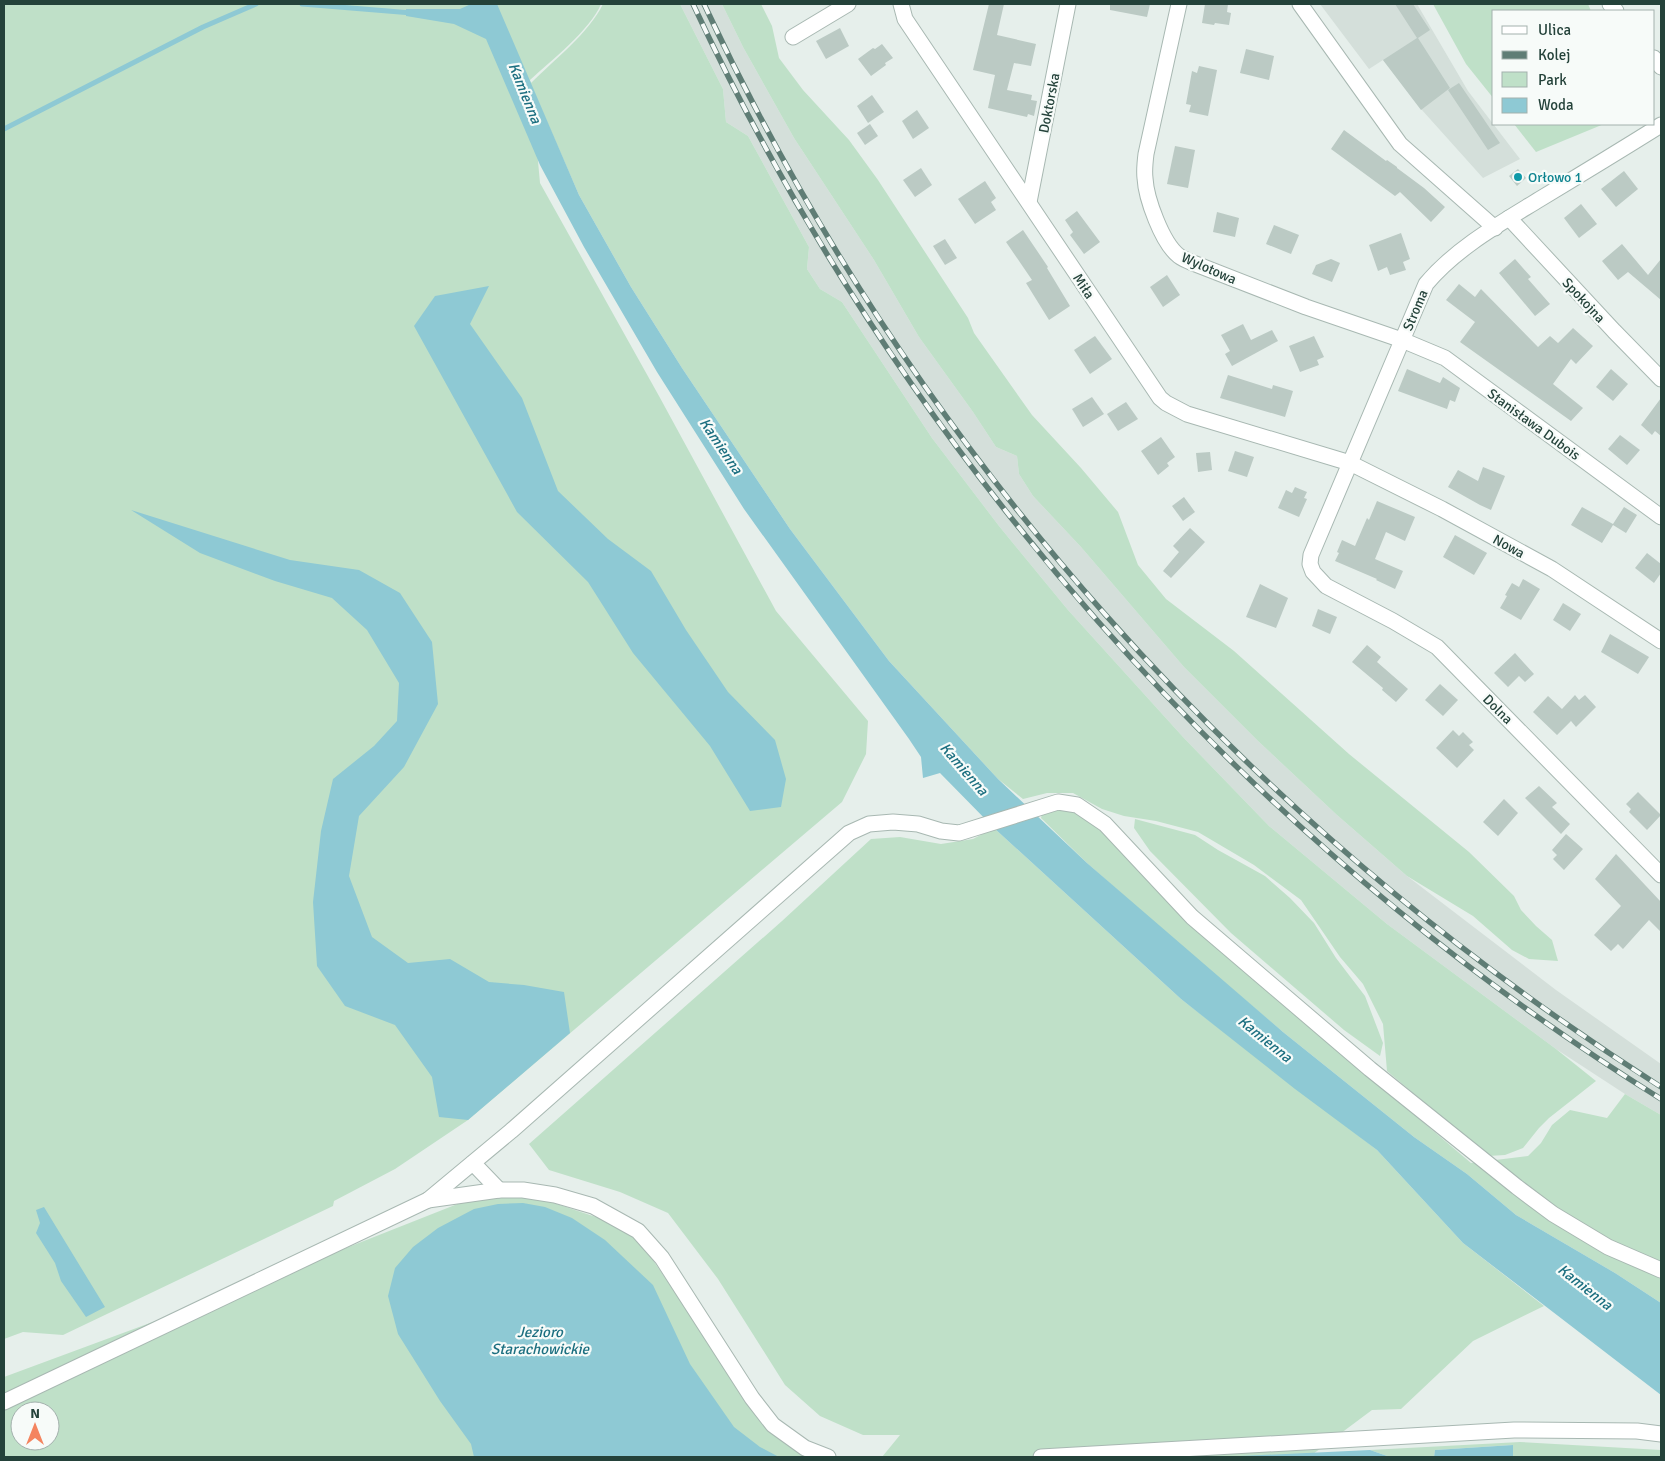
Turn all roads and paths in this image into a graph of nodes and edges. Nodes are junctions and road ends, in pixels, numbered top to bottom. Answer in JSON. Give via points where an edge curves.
{"nodes":[{"id":1,"x":848,"y":4,"type":"edge"},
{"id":2,"x":901,"y":4,"type":"edge"},
{"id":3,"x":1068,"y":4,"type":"edge"},
{"id":4,"x":1179,"y":4,"type":"edge"},
{"id":5,"x":1300,"y":4,"type":"edge"},
{"id":6,"x":793,"y":37,"type":"dead end"},
{"id":7,"x":1661,"y":125,"type":"edge"},
{"id":8,"x":1029,"y":202,"type":"junction"},
{"id":9,"x":1510,"y":218,"type":"junction"},
{"id":10,"x":1495,"y":228,"type":"junction"},
{"id":11,"x":1402,"y":340,"type":"junction"},
{"id":12,"x":1661,"y":379,"type":"edge"},
{"id":13,"x":1350,"y":463,"type":"junction"},
{"id":14,"x":1661,"y":517,"type":"edge"},
{"id":15,"x":1313,"y":572,"type":"joint"},
{"id":16,"x":1661,"y":641,"type":"edge"},
{"id":17,"x":1661,"y":875,"type":"edge"},
{"id":18,"x":473,"y":1163,"type":"junction"},
{"id":19,"x":499,"y":1190,"type":"junction"},
{"id":20,"x":428,"y":1200,"type":"junction"},
{"id":21,"x":1661,"y":1270,"type":"edge"},
{"id":22,"x":4,"y":1402,"type":"edge"},
{"id":23,"x":1661,"y":1434,"type":"edge"},
{"id":24,"x":828,"y":1457,"type":"edge"},
{"id":25,"x":1041,"y":1457,"type":"edge"}],
"edges":[{"from":1,"to":6,"type":"street"},
{"from":2,"to":8,"type":"street","name":"Miła","via":[[905,19]]},
{"from":3,"to":8,"type":"street","name":"Doktorska"},
{"from":4,"to":11,"type":"street","name":"Wylotowa","via":[[1146,154],[1144,178],[1148,196],[1170,248],[1193,263]]},
{"from":5,"to":10,"type":"street","via":[[1400,144]]},
{"from":7,"to":9,"type":"street","name":"Stroma"},
{"from":8,"to":13,"type":"street","name":"Miła","via":[[1166,403],[1188,414]]},
{"from":9,"to":10,"type":"street","name":"Stroma"},
{"from":9,"to":12,"type":"street","name":"Spokojna"},
{"from":10,"to":11,"type":"street","name":"Stroma","via":[[1435,273],[1426,284]]},
{"from":11,"to":13,"type":"street","name":"Stroma"},
{"from":11,"to":14,"type":"street","name":"Stanisława Dubois","via":[[1445,358]]},
{"from":13,"to":15,"type":"street","name":"Stroma","via":[[1311,555]]},
{"from":13,"to":16,"type":"street","name":"Nowa","via":[[1552,570]]},
{"from":15,"to":17,"type":"street","name":"Dolna","via":[[1326,586],[1437,647]]},
{"from":18,"to":19,"type":"street"},
{"from":18,"to":20,"type":"street"},
{"from":18,"to":21,"type":"street","via":[[850,833],[869,824],[893,822],[918,824],[941,832],[959,832],[1058,802],[1077,805],[1105,824],[1192,917],[1370,1069],[1502,1175],[1553,1214],[1608,1247]]},
{"from":19,"to":20,"type":"street"},
{"from":19,"to":24,"type":"street","via":[[555,1195],[593,1206],[638,1231],[662,1258],[752,1398],[773,1425],[805,1448]]},
{"from":20,"to":22,"type":"street"},
{"from":23,"to":25,"type":"street","via":[[1514,1430]]}]}
